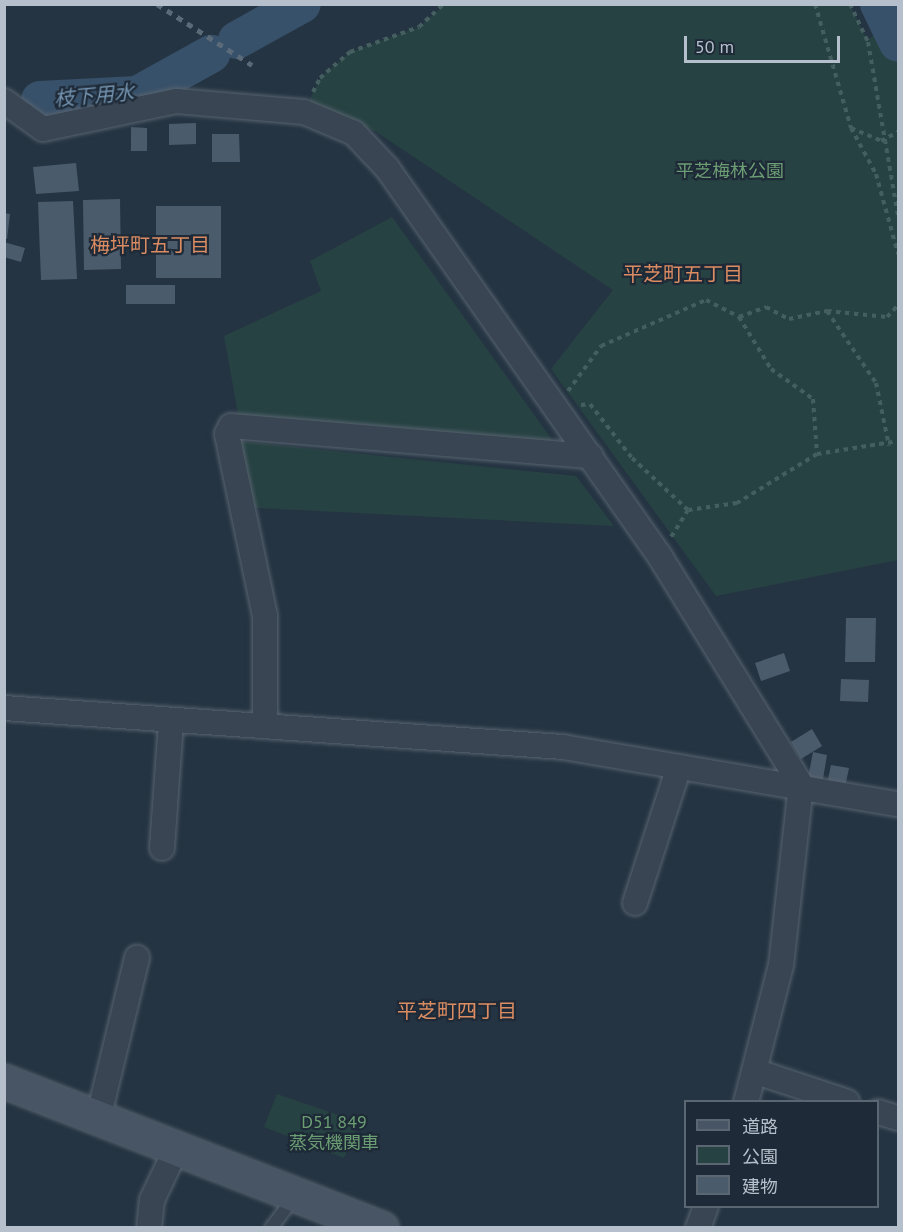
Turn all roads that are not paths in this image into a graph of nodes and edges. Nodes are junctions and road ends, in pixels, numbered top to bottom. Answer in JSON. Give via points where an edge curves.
{"nodes":[{"id":1,"x":4,"y":101,"type":"edge"},
{"id":2,"x":591,"y":456,"type":"junction"},
{"id":3,"x":4,"y":708,"type":"edge"},
{"id":4,"x":171,"y":723,"type":"junction"},
{"id":5,"x":265,"y":726,"type":"junction"},
{"id":6,"x":679,"y":767,"type":"junction"},
{"id":7,"x":801,"y":785,"type":"junction"},
{"id":8,"x":898,"y":804,"type":"edge"},
{"id":9,"x":162,"y":848,"type":"dead end"},
{"id":10,"x":635,"y":903,"type":"dead end"},
{"id":11,"x":137,"y":958,"type":"dead end"},
{"id":12,"x":757,"y":1072,"type":"junction"},
{"id":13,"x":4,"y":1081,"type":"edge"},
{"id":14,"x":746,"y":1100,"type":"edge"},
{"id":15,"x":844,"y":1100,"type":"edge"},
{"id":16,"x":879,"y":1112,"type":"edge"},
{"id":17,"x":99,"y":1115,"type":"junction"},
{"id":18,"x":898,"y":1118,"type":"edge"},
{"id":19,"x":177,"y":1147,"type":"junction"},
{"id":20,"x":297,"y":1193,"type":"junction"},
{"id":21,"x":705,"y":1208,"type":"edge"},
{"id":22,"x":149,"y":1227,"type":"edge"},
{"id":23,"x":271,"y":1227,"type":"edge"},
{"id":24,"x":381,"y":1227,"type":"edge"},
{"id":25,"x":698,"y":1227,"type":"edge"}],
"edges":[{"from":1,"to":2,"type":"street","via":[[43,129],[176,101],[304,112],[354,133],[387,168]]},
{"from":2,"to":5,"type":"street","via":[[231,426],[227,434],[264,616]]},
{"from":2,"to":7,"type":"street","via":[[659,555]]},
{"from":3,"to":4,"type":"street"},
{"from":4,"to":5,"type":"street"},
{"from":4,"to":9,"type":"street"},
{"from":5,"to":6,"type":"street","via":[[563,747]]},
{"from":6,"to":7,"type":"street"},
{"from":6,"to":10,"type":"street"},
{"from":7,"to":8,"type":"street"},
{"from":7,"to":12,"type":"street","via":[[782,965]]},
{"from":11,"to":17,"type":"street"},
{"from":12,"to":14,"type":"street"},
{"from":12,"to":15,"type":"street"},
{"from":13,"to":17,"type":"street"},
{"from":16,"to":18,"type":"street"},
{"from":17,"to":19,"type":"street"},
{"from":19,"to":20,"type":"street"},
{"from":19,"to":22,"type":"street","via":[[152,1200]]},
{"from":20,"to":23,"type":"lane"},
{"from":20,"to":24,"type":"street"},
{"from":21,"to":25,"type":"street"}]}
